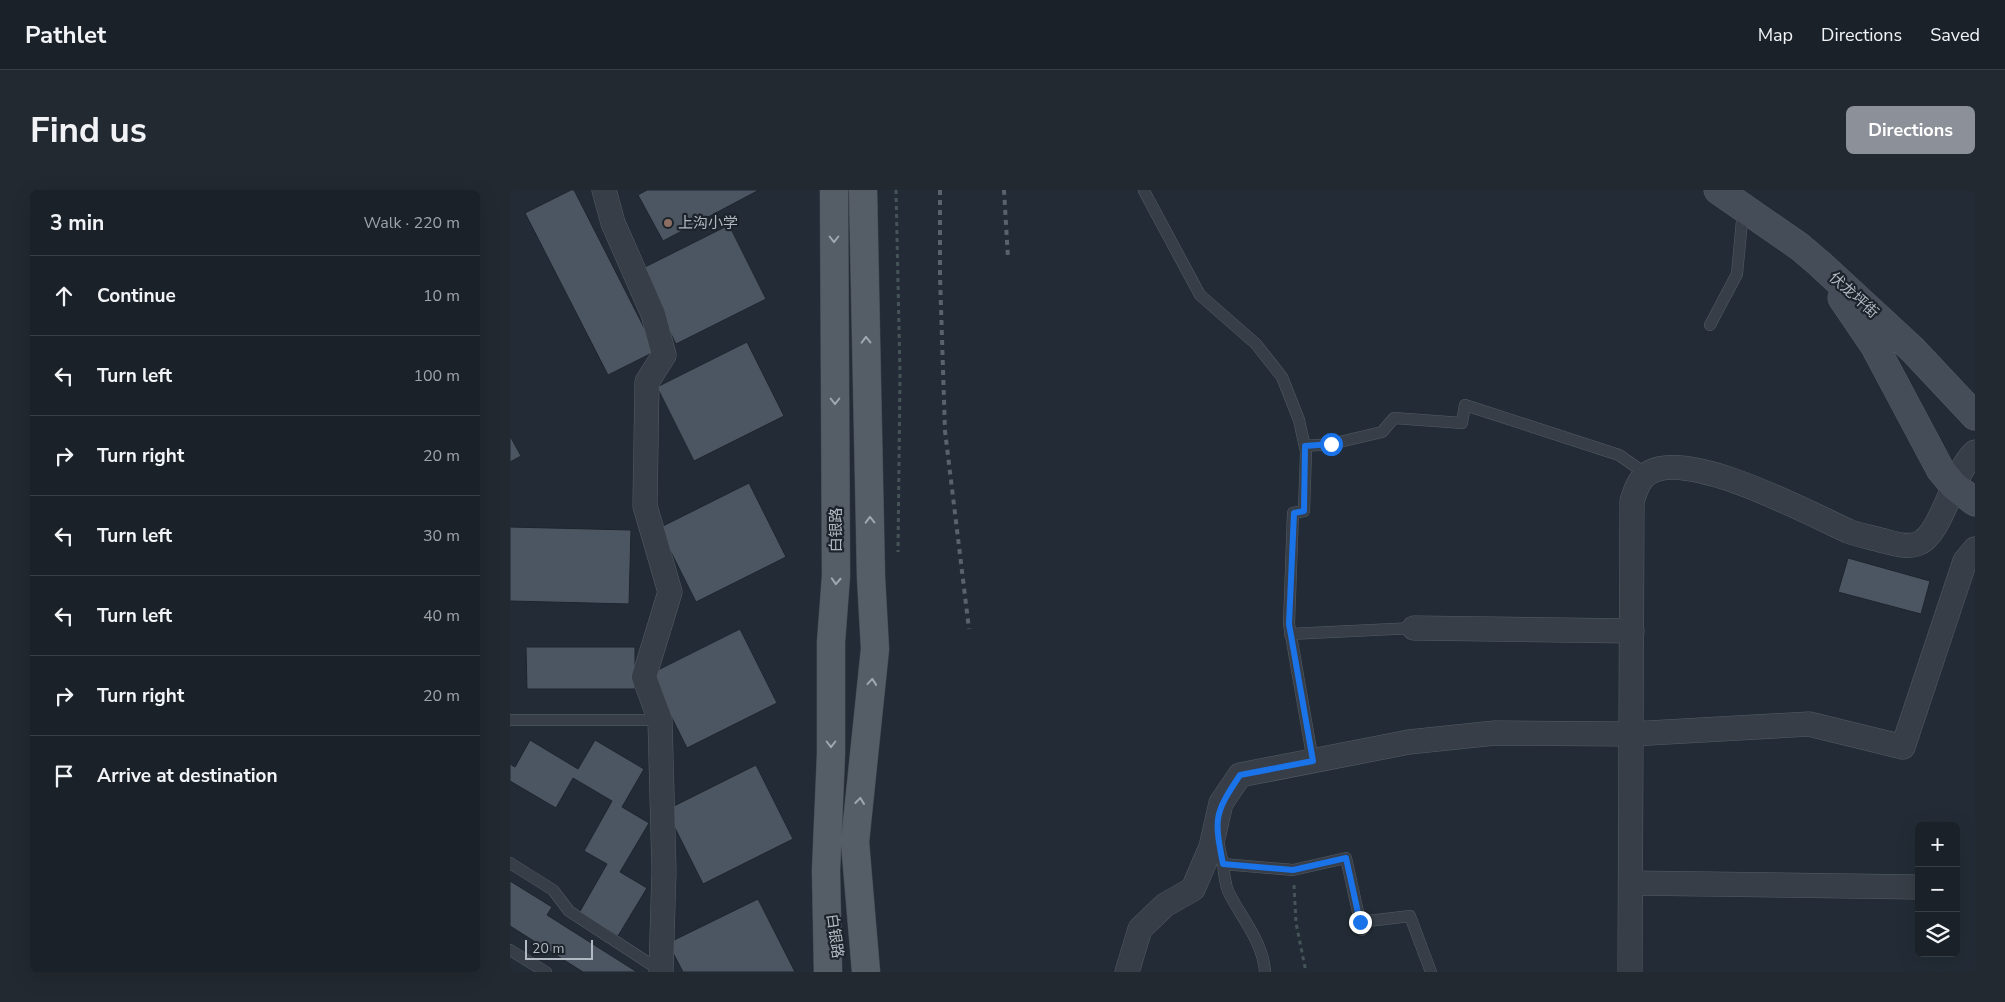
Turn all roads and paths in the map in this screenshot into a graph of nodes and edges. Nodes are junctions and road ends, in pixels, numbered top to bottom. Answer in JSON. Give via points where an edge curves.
{"nodes":[{"id":1,"x":604,"y":190,"type":"edge"},
{"id":2,"x":834,"y":190,"type":"edge"},
{"id":3,"x":863,"y":190,"type":"edge"},
{"id":4,"x":896,"y":190,"type":"edge"},
{"id":5,"x":1718,"y":190,"type":"edge"},
{"id":6,"x":1144,"y":191,"type":"edge"},
{"id":7,"x":1743,"y":210,"type":"junction"},
{"id":8,"x":1820,"y":264,"type":"junction"},
{"id":9,"x":1710,"y":325,"type":"dead end"},
{"id":10,"x":1975,"y":416,"type":"edge"},
{"id":11,"x":1305,"y":446,"type":"junction"},
{"id":12,"x":1975,"y":452,"type":"edge"},
{"id":13,"x":1646,"y":474,"type":"junction"},
{"id":14,"x":1965,"y":494,"type":"edge"},
{"id":15,"x":1975,"y":549,"type":"edge"},
{"id":16,"x":898,"y":553,"type":"dead end"},
{"id":17,"x":1414,"y":628,"type":"joint"},
{"id":18,"x":1632,"y":631,"type":"junction"},
{"id":19,"x":1290,"y":634,"type":"junction"},
{"id":20,"x":510,"y":720,"type":"edge"},
{"id":21,"x":660,"y":720,"type":"junction"},
{"id":22,"x":1631,"y":734,"type":"junction"},
{"id":23,"x":1313,"y":761,"type":"junction"},
{"id":24,"x":1216,"y":827,"type":"junction"},
{"id":25,"x":855,"y":842,"type":"junction"},
{"id":26,"x":510,"y":863,"type":"edge"},
{"id":27,"x":1223,"y":864,"type":"junction"},
{"id":28,"x":1293,"y":870,"type":"junction"},
{"id":29,"x":826,"y":871,"type":"junction"},
{"id":30,"x":1631,"y":883,"type":"junction"},
{"id":31,"x":1915,"y":887,"type":"edge"},
{"id":32,"x":510,"y":950,"type":"edge"},
{"id":33,"x":546,"y":972,"type":"edge"},
{"id":34,"x":661,"y":972,"type":"edge"},
{"id":35,"x":828,"y":972,"type":"edge"},
{"id":36,"x":840,"y":972,"type":"edge"},
{"id":37,"x":856,"y":972,"type":"edge"},
{"id":38,"x":866,"y":972,"type":"edge"},
{"id":39,"x":1127,"y":972,"type":"edge"},
{"id":40,"x":1265,"y":972,"type":"edge"},
{"id":41,"x":1306,"y":972,"type":"edge"},
{"id":42,"x":1430,"y":972,"type":"edge"},
{"id":43,"x":1630,"y":972,"type":"edge"}],
"edges":[{"from":1,"to":21,"type":"street","via":[[613,223],[653,314],[664,355],[647,382],[645,506],[670,592],[644,678]]},
{"from":2,"to":29,"type":"main road","name":"白银路","one_way":true,"via":[[836,576],[831,642]]},
{"from":25,"to":3,"type":"main road","one_way":true,"via":[[875,649]]},
{"from":4,"to":16,"type":"path","via":[[900,374]]},
{"from":5,"to":7,"type":"main road","name":"伏龙坪街"},
{"from":6,"to":11,"type":"lane","via":[[1200,295],[1256,344],[1282,377],[1299,420]]},
{"from":7,"to":8,"type":"main road","name":"伏龙坪街"},
{"from":7,"to":9,"type":"lane","via":[[1737,274]]},
{"from":8,"to":10,"type":"main road","name":"伏龙坪街","via":[[1914,350]]},
{"from":8,"to":14,"type":"main road","via":[[1874,345],[1940,469]]},
{"from":11,"to":13,"type":"lane","via":[[1331,444],[1382,432],[1394,418],[1462,423],[1465,406],[1619,455]]},
{"from":11,"to":19,"type":"lane","via":[[1304,511],[1294,513]]},
{"from":12,"to":14,"type":"street","via":[[1962,469]]},
{"from":13,"to":14,"type":"street","via":[[1665,466],[1689,468],[1758,489],[1850,532],[1904,546],[1919,544]]},
{"from":13,"to":18,"type":"street","via":[[1632,501]]},
{"from":15,"to":22,"type":"street","via":[[1965,561],[1903,747],[1810,724]]},
{"from":17,"to":18,"type":"street"},
{"from":17,"to":19,"type":"lane"},
{"from":18,"to":22,"type":"street"},
{"from":19,"to":23,"type":"lane"},
{"from":20,"to":21,"type":"lane"},
{"from":21,"to":34,"type":"street","via":[[664,871]]},
{"from":22,"to":23,"type":"street","via":[[1495,733],[1409,742]]},
{"from":22,"to":30,"type":"street"},
{"from":23,"to":24,"type":"street","via":[[1240,775],[1221,803]]},
{"from":24,"to":27,"type":"lane"},
{"from":24,"to":39,"type":"street","via":[[1193,889],[1165,905],[1140,929]]},
{"from":25,"to":37,"type":"main road"},
{"from":25,"to":38,"type":"main road"},
{"from":26,"to":34,"type":"lane","via":[[553,890],[569,911]]},
{"from":27,"to":28,"type":"lane"},
{"from":27,"to":40,"type":"lane","via":[[1228,890],[1254,936],[1264,959]]},
{"from":28,"to":41,"type":"path","via":[[1296,923]]},
{"from":28,"to":42,"type":"lane","via":[[1346,858],[1361,926],[1410,916]]},
{"from":29,"to":35,"type":"main road","name":"白银路"},
{"from":29,"to":36,"type":"main road","name":"白银路"},
{"from":30,"to":31,"type":"street"},
{"from":30,"to":43,"type":"street"},
{"from":32,"to":33,"type":"lane"}]}
